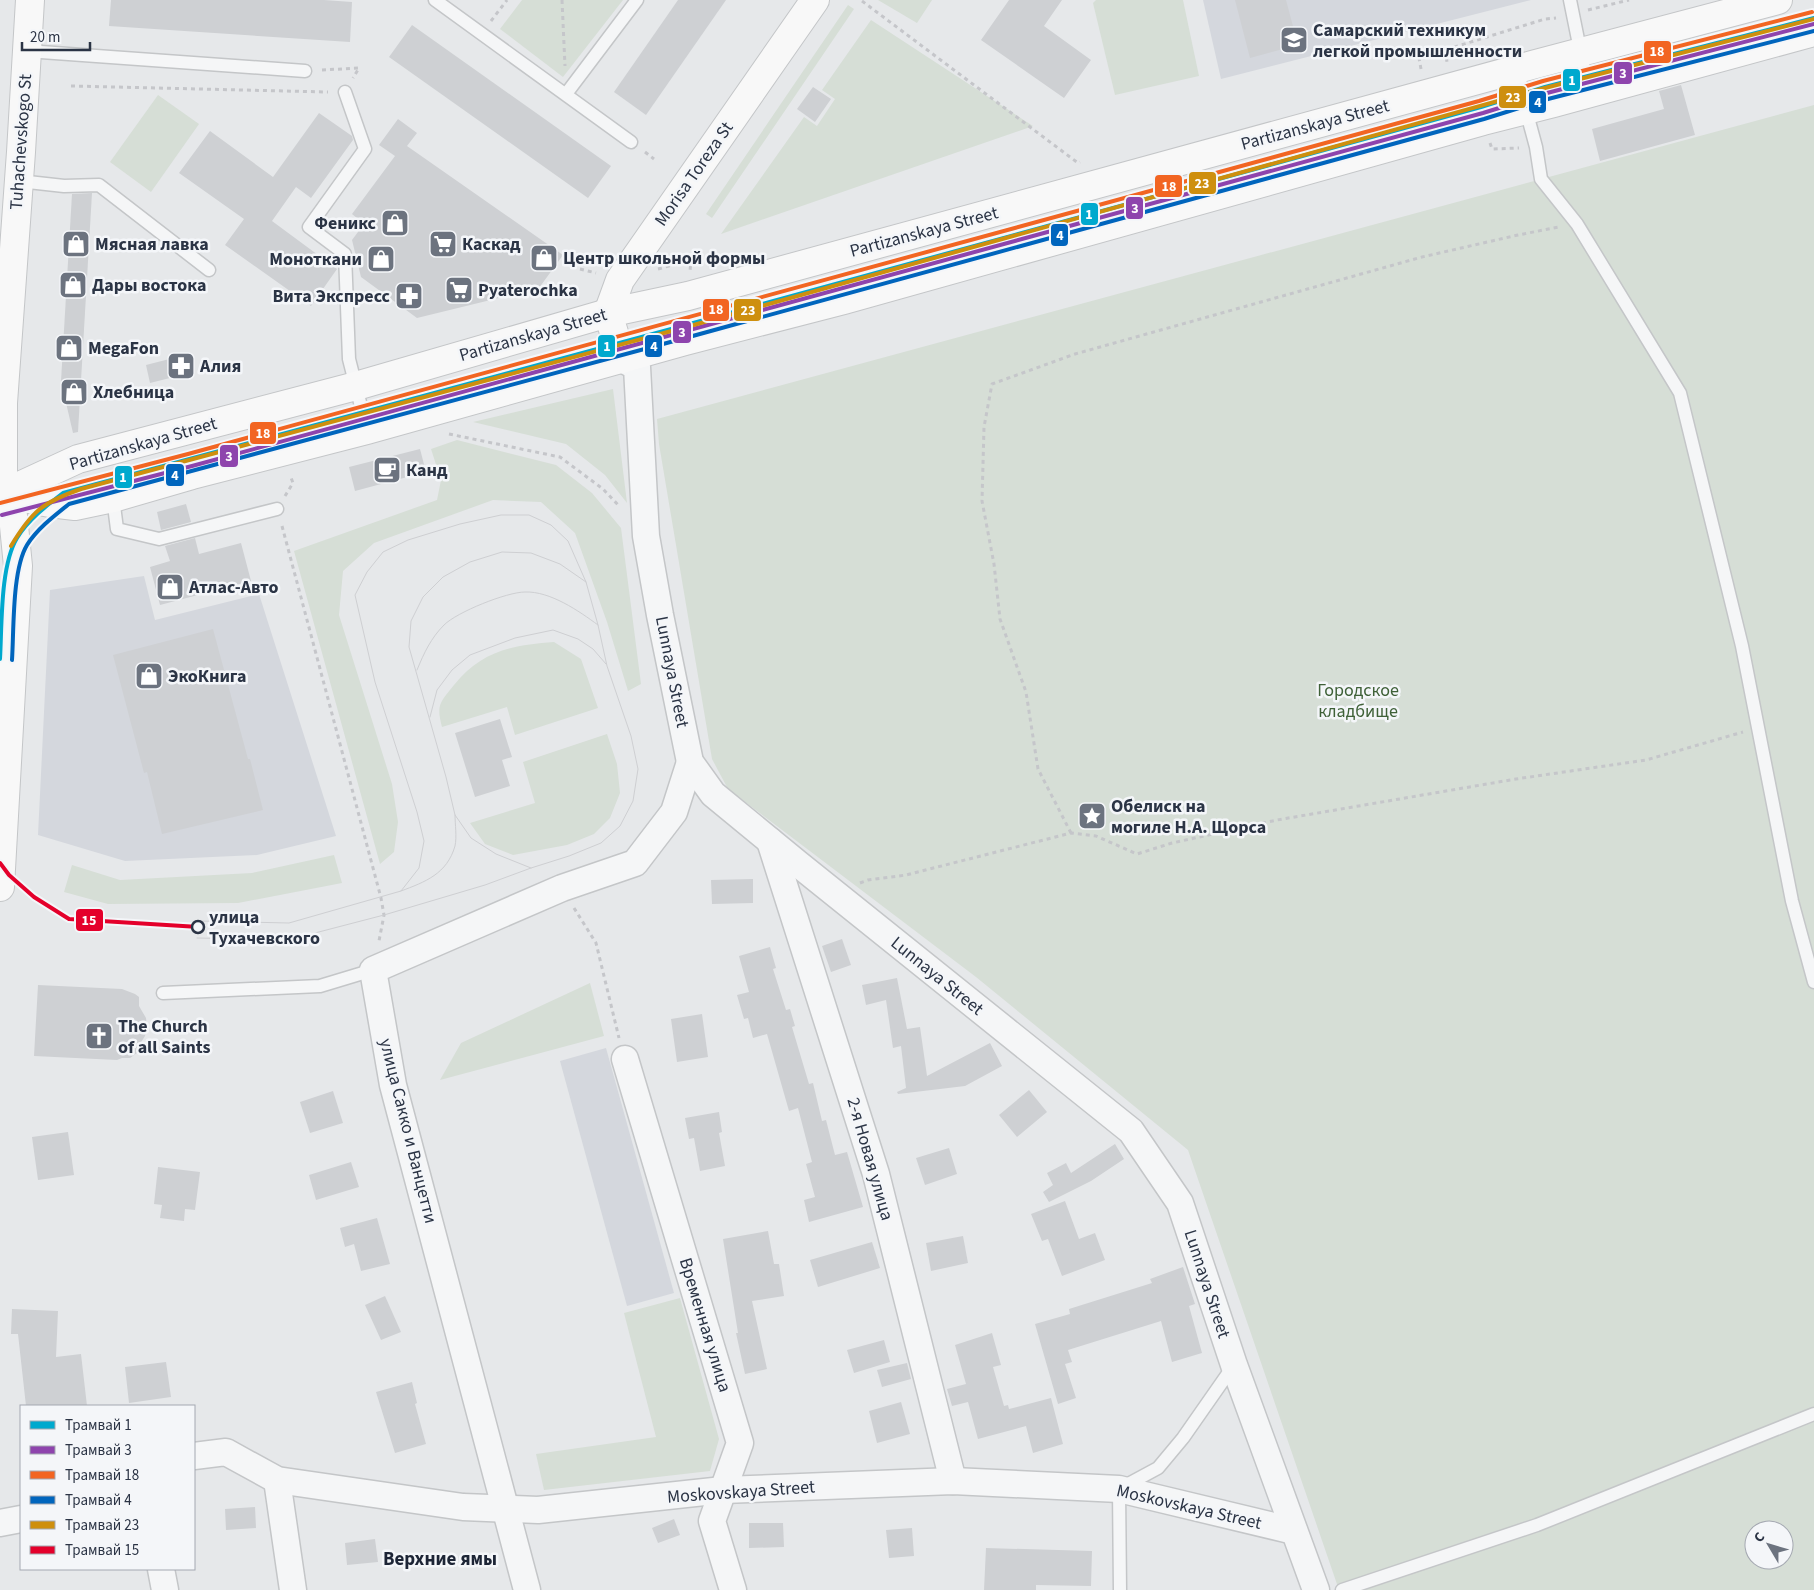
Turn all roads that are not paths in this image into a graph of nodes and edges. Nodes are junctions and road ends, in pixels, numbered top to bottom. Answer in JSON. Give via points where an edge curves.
{"nodes":[{"id":1,"x":30,"y":0,"type":"edge"},
{"id":2,"x":435,"y":0,"type":"edge"},
{"id":3,"x":638,"y":0,"type":"edge"},
{"id":4,"x":815,"y":0,"type":"edge"},
{"id":5,"x":1570,"y":0,"type":"edge"},
{"id":6,"x":1778,"y":0,"type":"edge"},
{"id":7,"x":1814,"y":32,"type":"edge"},
{"id":8,"x":27,"y":51,"type":"junction"},
{"id":9,"x":1580,"y":53,"type":"junction"},
{"id":10,"x":1518,"y":69,"type":"junction"},
{"id":11,"x":305,"y":71,"type":"dead end"},
{"id":12,"x":345,"y":92,"type":"dead end"},
{"id":13,"x":566,"y":94,"type":"junction"},
{"id":14,"x":1589,"y":94,"type":"junction"},
{"id":15,"x":1526,"y":110,"type":"junction"},
{"id":16,"x":631,"y":142,"type":"dead end"},
{"id":17,"x":19,"y":182,"type":"junction"},
{"id":18,"x":210,"y":270,"type":"dead end"},
{"id":19,"x":5,"y":301,"type":"edge"},
{"id":20,"x":608,"y":312,"type":"junction"},
{"id":21,"x":622,"y":359,"type":"junction"},
{"id":22,"x":356,"y":386,"type":"junction"},
{"id":23,"x":368,"y":430,"type":"junction"},
{"id":24,"x":1,"y":496,"type":"edge"},
{"id":25,"x":113,"y":498,"type":"junction"},
{"id":26,"x":277,"y":508,"type":"road end"},
{"id":27,"x":690,"y":762,"type":"junction"},
{"id":28,"x":770,"y":841,"type":"junction"},
{"id":29,"x":0,"y":887,"type":"edge"},
{"id":30,"x":373,"y":970,"type":"junction"},
{"id":31,"x":1814,"y":982,"type":"edge"},
{"id":32,"x":163,"y":993,"type":"dead end"},
{"id":33,"x":625,"y":1059,"type":"road end"},
{"id":34,"x":1234,"y":1366,"type":"junction"},
{"id":35,"x":1814,"y":1414,"type":"edge"},
{"id":36,"x":195,"y":1456,"type":"edge"},
{"id":37,"x":277,"y":1480,"type":"junction"},
{"id":38,"x":953,"y":1481,"type":"junction"},
{"id":39,"x":1119,"y":1489,"type":"junction"},
{"id":40,"x":723,"y":1490,"type":"junction"},
{"id":41,"x":506,"y":1508,"type":"junction"},
{"id":42,"x":20,"y":1519,"type":"edge"},
{"id":43,"x":0,"y":1523,"type":"edge"},
{"id":44,"x":1294,"y":1531,"type":"junction"},
{"id":45,"x":162,"y":1570,"type":"edge"},
{"id":46,"x":165,"y":1590,"type":"edge"},
{"id":47,"x":293,"y":1590,"type":"edge"},
{"id":48,"x":527,"y":1590,"type":"edge"},
{"id":49,"x":733,"y":1590,"type":"edge"},
{"id":50,"x":1120,"y":1590,"type":"edge"},
{"id":51,"x":1316,"y":1590,"type":"edge"},
{"id":52,"x":1342,"y":1590,"type":"edge"}],
"edges":[{"from":1,"to":8,"type":"street","name":"Tuhachevskogo St"},
{"from":2,"to":13,"type":"lane"},
{"from":3,"to":13,"type":"lane"},
{"from":4,"to":20,"type":"street","name":"Morisa Toreza St","via":[[620,280]]},
{"from":5,"to":9,"type":"lane"},
{"from":6,"to":9,"type":"street","name":"Partizanskaya Street"},
{"from":7,"to":14,"type":"street"},
{"from":8,"to":11,"type":"lane"},
{"from":8,"to":17,"type":"street","name":"Tuhachevskogo St"},
{"from":9,"to":10,"type":"street","name":"Partizanskaya Street"},
{"from":9,"to":14,"type":"lane"},
{"from":10,"to":15,"type":"lane"},
{"from":10,"to":20,"type":"street","name":"Partizanskaya Street","via":[[688,296]]},
{"from":12,"to":22,"type":"lane","via":[[365,149],[309,227],[346,254],[350,359]]},
{"from":13,"to":16,"type":"lane"},
{"from":14,"to":15,"type":"street"},
{"from":15,"to":21,"type":"street"},
{"from":15,"to":31,"type":"lane","via":[[1541,179],[1577,224],[1680,393],[1742,646],[1792,901]]},
{"from":17,"to":18,"type":"lane","via":[[99,185]]},
{"from":17,"to":19,"type":"street","name":"Tuhachevskogo St"},
{"from":19,"to":24,"type":"street","name":"Tuhachevskogo St"},
{"from":20,"to":21,"type":"street"},
{"from":20,"to":22,"type":"street","name":"Partizanskaya Street"},
{"from":21,"to":23,"type":"street"},
{"from":21,"to":27,"type":"street","name":"Lunnaya Street","via":[[637,367],[646,536]]},
{"from":22,"to":23,"type":"lane"},
{"from":22,"to":24,"type":"street","name":"Partizanskaya Street","via":[[78,460]]},
{"from":23,"to":25,"type":"street"},
{"from":24,"to":25,"type":"street","via":[[75,506]]},
{"from":24,"to":29,"type":"street","name":"Tuhachevskogo St","via":[[12,506],[18,566]]},
{"from":25,"to":26,"type":"lane","via":[[117,529],[159,539]]},
{"from":27,"to":28,"type":"street","name":"Lunnaya Street","via":[[713,794]]},
{"from":27,"to":30,"type":"street","via":[[674,812],[635,862],[562,888]]},
{"from":28,"to":34,"type":"street","name":"Lunnaya Street","via":[[1131,1131],[1180,1203]]},
{"from":28,"to":38,"type":"street","name":"2-я Новая улица","via":[[876,1174]]},
{"from":30,"to":32,"type":"lane","via":[[320,986]]},
{"from":30,"to":41,"type":"street","name":"улица Сакко и Ванцетти","via":[[393,1086]]},
{"from":33,"to":40,"type":"street","name":"Временная улица","via":[[740,1443]]},
{"from":34,"to":39,"type":"lane","via":[[1158,1468]]},
{"from":34,"to":44,"type":"street","name":"Lunnaya Street"},
{"from":35,"to":52,"type":"lane","via":[[1537,1524]]},
{"from":36,"to":37,"type":"street","name":"Moskovskaya Street","via":[[226,1452]]},
{"from":37,"to":41,"type":"street","name":"Moskovskaya Street","via":[[463,1507]]},
{"from":37,"to":47,"type":"street"},
{"from":38,"to":39,"type":"street","name":"Moskovskaya Street"},
{"from":38,"to":40,"type":"street","name":"Moskovskaya Street"},
{"from":39,"to":44,"type":"street","name":"Moskovskaya Street"},
{"from":39,"to":50,"type":"lane"},
{"from":40,"to":41,"type":"street","name":"Moskovskaya Street","via":[[538,1510]]},
{"from":40,"to":49,"type":"street","name":"Временная улица","via":[[712,1521]]},
{"from":41,"to":48,"type":"street","name":"улица Сакко и Ванцетти"},
{"from":42,"to":43,"type":"street"},
{"from":44,"to":51,"type":"street","name":"Lunnaya Street"},
{"from":45,"to":46,"type":"street"}]}
